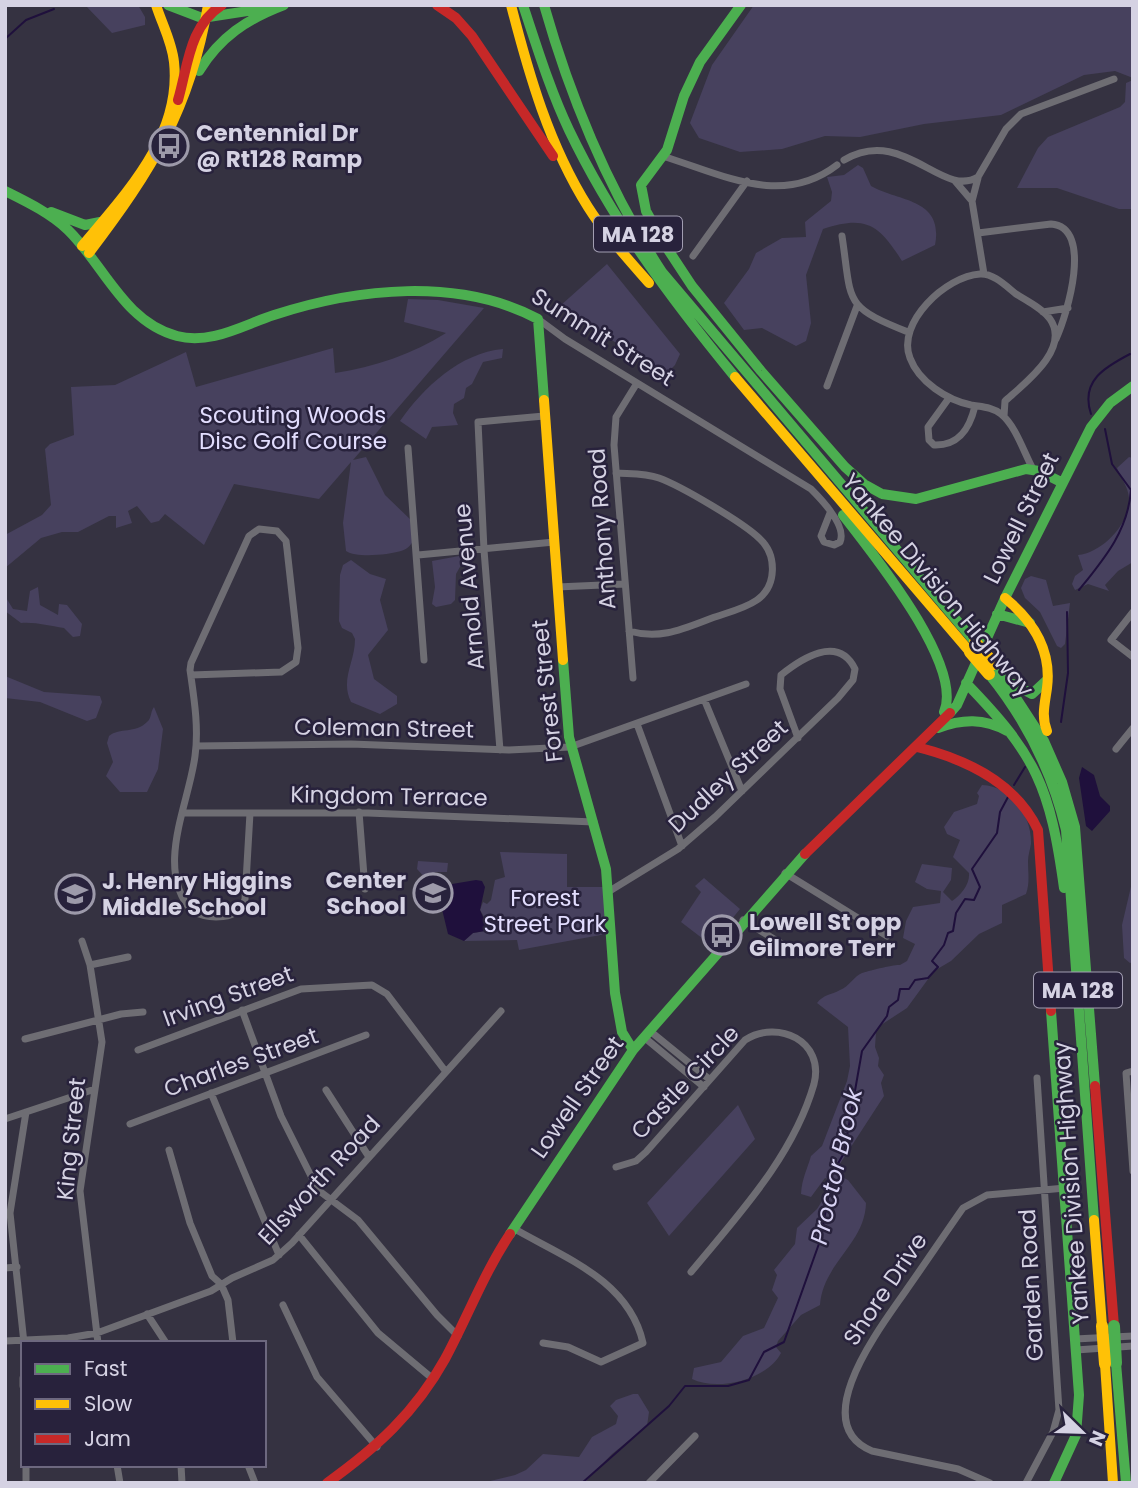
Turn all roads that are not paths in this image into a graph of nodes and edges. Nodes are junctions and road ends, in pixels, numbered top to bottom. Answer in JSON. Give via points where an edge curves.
{"nodes":[{"id":1,"x":156,"y":5,"type":"edge"},
{"id":2,"x":168,"y":5,"type":"edge"},
{"id":3,"x":208,"y":5,"type":"edge"},
{"id":4,"x":222,"y":5,"type":"edge"},
{"id":5,"x":282,"y":5,"type":"edge"},
{"id":6,"x":437,"y":5,"type":"edge"},
{"id":7,"x":453,"y":5,"type":"edge"},
{"id":8,"x":512,"y":5,"type":"edge"},
{"id":9,"x":523,"y":5,"type":"edge"},
{"id":10,"x":544,"y":5,"type":"edge"},
{"id":11,"x":741,"y":5,"type":"edge"},
{"id":12,"x":206,"y":19,"type":"junction"},
{"id":13,"x":472,"y":36,"type":"junction"},
{"id":14,"x":1114,"y":79,"type":"dead end"},
{"id":15,"x":191,"y":87,"type":"junction"},
{"id":16,"x":169,"y":120,"type":"junction"},
{"id":17,"x":662,"y":156,"type":"junction"},
{"id":18,"x":978,"y":177,"type":"junction"},
{"id":19,"x":954,"y":180,"type":"junction"},
{"id":20,"x":747,"y":181,"type":"junction"},
{"id":21,"x":577,"y":188,"type":"junction"},
{"id":22,"x":5,"y":191,"type":"edge"},
{"id":23,"x":972,"y":201,"type":"junction"},
{"id":24,"x":32,"y":205,"type":"junction"},
{"id":25,"x":103,"y":220,"type":"junction"},
{"id":26,"x":978,"y":233,"type":"junction"},
{"id":27,"x":842,"y":236,"type":"dead end"},
{"id":28,"x":85,"y":249,"type":"junction"},
{"id":29,"x":693,"y":256,"type":"dead end"},
{"id":30,"x":984,"y":274,"type":"junction"},
{"id":31,"x":857,"y":306,"type":"junction"},
{"id":32,"x":1068,"y":307,"type":"junction"},
{"id":33,"x":1043,"y":312,"type":"junction"},
{"id":34,"x":868,"y":315,"type":"junction"},
{"id":35,"x":538,"y":318,"type":"junction"},
{"id":36,"x":851,"y":325,"type":"junction"},
{"id":37,"x":908,"y":332,"type":"junction"},
{"id":38,"x":1052,"y":345,"type":"junction"},
{"id":39,"x":715,"y":354,"type":"junction"},
{"id":40,"x":637,"y":383,"type":"junction"},
{"id":41,"x":827,"y":386,"type":"dead end"},
{"id":42,"x":1133,"y":386,"type":"edge"},
{"id":43,"x":949,"y":398,"type":"junction"},
{"id":44,"x":1005,"y":401,"type":"junction"},
{"id":45,"x":975,"y":406,"type":"junction"},
{"id":46,"x":988,"y":408,"type":"junction"},
{"id":47,"x":544,"y":416,"type":"junction"},
{"id":48,"x":1004,"y":416,"type":"junction"},
{"id":49,"x":780,"y":431,"type":"junction"},
{"id":50,"x":408,"y":448,"type":"dead end"},
{"id":51,"x":1033,"y":469,"type":"junction"},
{"id":52,"x":616,"y":473,"type":"junction"},
{"id":53,"x":1061,"y":482,"type":"junction"},
{"id":54,"x":830,"y":513,"type":"dead end"},
{"id":55,"x":554,"y":542,"type":"junction"},
{"id":56,"x":484,"y":550,"type":"junction"},
{"id":57,"x":418,"y":555,"type":"junction"},
{"id":58,"x":625,"y":584,"type":"junction"},
{"id":59,"x":557,"y":587,"type":"junction"},
{"id":60,"x":1005,"y":597,"type":"junction"},
{"id":61,"x":1133,"y":612,"type":"edge"},
{"id":62,"x":997,"y":614,"type":"junction"},
{"id":63,"x":1030,"y":623,"type":"junction"},
{"id":64,"x":629,"y":631,"type":"junction"},
{"id":65,"x":973,"y":647,"type":"junction"},
{"id":66,"x":1133,"y":657,"type":"edge"},
{"id":67,"x":424,"y":660,"type":"dead end"},
{"id":68,"x":991,"y":669,"type":"junction"},
{"id":69,"x":191,"y":675,"type":"junction"},
{"id":70,"x":1048,"y":677,"type":"junction"},
{"id":71,"x":633,"y":678,"type":"dead end"},
{"id":72,"x":966,"y":683,"type":"junction"},
{"id":73,"x":746,"y":684,"type":"dead end"},
{"id":74,"x":704,"y":699,"type":"junction"},
{"id":75,"x":944,"y":712,"type":"junction"},
{"id":76,"x":637,"y":724,"type":"junction"},
{"id":77,"x":938,"y":728,"type":"junction"},
{"id":78,"x":1133,"y":728,"type":"edge"},
{"id":79,"x":1015,"y":737,"type":"junction"},
{"id":80,"x":798,"y":738,"type":"junction"},
{"id":81,"x":196,"y":746,"type":"junction"},
{"id":82,"x":570,"y":747,"type":"junction"},
{"id":83,"x":917,"y":747,"type":"junction"},
{"id":84,"x":1116,"y":749,"type":"dead end"},
{"id":85,"x":500,"y":750,"type":"junction"},
{"id":86,"x":942,"y":753,"type":"junction"},
{"id":87,"x":901,"y":759,"type":"junction"},
{"id":88,"x":742,"y":791,"type":"junction"},
{"id":89,"x":182,"y":813,"type":"junction"},
{"id":90,"x":250,"y":813,"type":"junction"},
{"id":91,"x":359,"y":813,"type":"junction"},
{"id":92,"x":594,"y":822,"type":"junction"},
{"id":93,"x":1077,"y":838,"type":"junction"},
{"id":94,"x":682,"y":846,"type":"junction"},
{"id":95,"x":785,"y":873,"type":"junction"},
{"id":96,"x":365,"y":889,"type":"dead end"},
{"id":97,"x":608,"y":892,"type":"junction"},
{"id":98,"x":743,"y":920,"type":"junction"},
{"id":99,"x":887,"y":936,"type":"dead end"},
{"id":100,"x":1074,"y":936,"type":"junction"},
{"id":101,"x":82,"y":941,"type":"dead end"},
{"id":102,"x":795,"y":952,"type":"dead end"},
{"id":103,"x":128,"y":957,"type":"dead end"},
{"id":104,"x":90,"y":965,"type":"junction"},
{"id":105,"x":242,"y":1010,"type":"junction"},
{"id":106,"x":501,"y":1011,"type":"dead end"},
{"id":107,"x":143,"y":1012,"type":"dead end"},
{"id":108,"x":97,"y":1020,"type":"junction"},
{"id":109,"x":647,"y":1034,"type":"junction"},
{"id":110,"x":366,"y":1035,"type":"dead end"},
{"id":111,"x":25,"y":1039,"type":"dead end"},
{"id":112,"x":138,"y":1050,"type":"dead end"},
{"id":113,"x":633,"y":1050,"type":"junction"},
{"id":114,"x":1133,"y":1070,"type":"edge"},
{"id":115,"x":446,"y":1072,"type":"junction"},
{"id":116,"x":264,"y":1073,"type":"junction"},
{"id":117,"x":1037,"y":1078,"type":"dead end"},
{"id":118,"x":707,"y":1083,"type":"junction"},
{"id":119,"x":95,"y":1089,"type":"junction"},
{"id":120,"x":326,"y":1090,"type":"dead end"},
{"id":121,"x":211,"y":1093,"type":"junction"},
{"id":122,"x":26,"y":1112,"type":"junction"},
{"id":123,"x":5,"y":1118,"type":"edge"},
{"id":124,"x":130,"y":1124,"type":"dead end"},
{"id":125,"x":169,"y":1150,"type":"dead end"},
{"id":126,"x":369,"y":1157,"type":"junction"},
{"id":127,"x":616,"y":1167,"type":"dead end"},
{"id":128,"x":1133,"y":1171,"type":"edge"},
{"id":129,"x":1065,"y":1188,"type":"junction"},
{"id":130,"x":1045,"y":1189,"type":"junction"},
{"id":131,"x":330,"y":1199,"type":"junction"},
{"id":132,"x":513,"y":1228,"type":"junction"},
{"id":133,"x":299,"y":1235,"type":"junction"},
{"id":134,"x":279,"y":1255,"type":"junction"},
{"id":135,"x":17,"y":1267,"type":"junction"},
{"id":136,"x":5,"y":1268,"type":"edge"},
{"id":137,"x":691,"y":1272,"type":"dead end"},
{"id":138,"x":221,"y":1284,"type":"junction"},
{"id":139,"x":283,"y":1305,"type":"dead end"},
{"id":140,"x":147,"y":1314,"type":"junction"},
{"id":141,"x":1108,"y":1326,"type":"junction"},
{"id":142,"x":97,"y":1333,"type":"junction"},
{"id":143,"x":458,"y":1336,"type":"junction"},
{"id":144,"x":1133,"y":1336,"type":"edge"},
{"id":145,"x":24,"y":1341,"type":"edge"},
{"id":146,"x":32,"y":1341,"type":"edge"},
{"id":147,"x":98,"y":1341,"type":"edge"},
{"id":148,"x":165,"y":1341,"type":"edge"},
{"id":149,"x":233,"y":1341,"type":"edge"},
{"id":150,"x":543,"y":1343,"type":"dead end"},
{"id":151,"x":1075,"y":1345,"type":"junction"},
{"id":152,"x":1133,"y":1346,"type":"edge"},
{"id":153,"x":1110,"y":1363,"type":"junction"},
{"id":154,"x":433,"y":1379,"type":"junction"},
{"id":155,"x":1118,"y":1388,"type":"junction"},
{"id":156,"x":695,"y":1436,"type":"dead end"},
{"id":157,"x":377,"y":1447,"type":"junction"},
{"id":158,"x":1133,"y":1471,"type":"edge"},
{"id":159,"x":327,"y":1483,"type":"edge"},
{"id":160,"x":649,"y":1483,"type":"edge"},
{"id":161,"x":990,"y":1483,"type":"edge"},
{"id":162,"x":1026,"y":1483,"type":"edge"},
{"id":163,"x":1054,"y":1483,"type":"edge"},
{"id":164,"x":1112,"y":1483,"type":"edge"},
{"id":165,"x":1126,"y":1483,"type":"edge"}],
"edges":[{"from":1,"to":16,"type":"main road","via":[[174,62]]},
{"from":2,"to":12,"type":"main road","via":[[186,16]]},
{"from":3,"to":12,"type":"main road"},
{"from":4,"to":12,"type":"main road"},
{"from":5,"to":12,"type":"main road"},
{"from":5,"to":15,"type":"main road","via":[[229,32]]},
{"from":6,"to":13,"type":"main road"},
{"from":7,"to":13,"type":"main road"},
{"from":8,"to":21,"type":"main road","via":[[539,106]]},
{"from":9,"to":39,"type":"main road","name":"Yankee Division Highway","number":"MA 128","via":[[555,102],[593,182],[645,265]]},
{"from":10,"to":65,"type":"main road","name":"Yankee Division Highway","number":"MA 128","via":[[575,102],[652,258]]},
{"from":11,"to":17,"type":"main road","via":[[695,71]]},
{"from":12,"to":15,"type":"main road"},
{"from":12,"to":16,"type":"main road","via":[[197,31]]},
{"from":13,"to":21,"type":"main road"},
{"from":14,"to":18,"type":"street","via":[[1021,114],[1006,129]]},
{"from":15,"to":28,"type":"main road","via":[[152,169]]},
{"from":16,"to":25,"type":"main road","via":[[146,164]]},
{"from":17,"to":20,"type":"street"},
{"from":17,"to":51,"type":"main road","name":"Yankee Division Highway","via":[[640,191],[659,237],[685,278],[845,467],[880,495],[897,501]]},
{"from":18,"to":19,"type":"street"},
{"from":18,"to":23,"type":"street"},
{"from":19,"to":20,"type":"street","via":[[885,149],[863,151],[793,187]]},
{"from":19,"to":23,"type":"street"},
{"from":20,"to":29,"type":"street"},
{"from":21,"to":39,"type":"main road","via":[[649,284]]},
{"from":22,"to":24,"type":"main road","name":"Summit Street"},
{"from":23,"to":26,"type":"street"},
{"from":24,"to":25,"type":"main road","via":[[85,225]]},
{"from":24,"to":28,"type":"main road","name":"Summit Street","via":[[58,221]]},
{"from":25,"to":28,"type":"main road"},
{"from":26,"to":30,"type":"street"},
{"from":26,"to":32,"type":"street","via":[[1062,226],[1071,234],[1074,246]]},
{"from":27,"to":31,"type":"street","via":[[850,292]]},
{"from":28,"to":35,"type":"main road","name":"Summit Street","via":[[141,318],[176,336],[214,337],[284,313],[415,290],[498,302]]},
{"from":30,"to":33,"type":"street"},
{"from":30,"to":37,"type":"street","via":[[968,277],[939,295],[920,311]]},
{"from":31,"to":34,"type":"street"},
{"from":31,"to":36,"type":"street"},
{"from":32,"to":33,"type":"street"},
{"from":32,"to":38,"type":"street"},
{"from":33,"to":38,"type":"street","via":[[1053,326]]},
{"from":34,"to":36,"type":"street"},
{"from":34,"to":37,"type":"street"},
{"from":35,"to":40,"type":"street","name":"Summit Street"},
{"from":35,"to":47,"type":"main road","name":"Forest Street"},
{"from":36,"to":41,"type":"street"},
{"from":37,"to":43,"type":"street","via":[[912,362]]},
{"from":38,"to":44,"type":"street","via":[[1040,369]]},
{"from":39,"to":49,"type":"main road","name":"Yankee Division Highway","number":"MA 128"},
{"from":40,"to":52,"type":"street","name":"Anthony Road","via":[[616,418]]},
{"from":40,"to":54,"type":"street","name":"Summit Street","via":[[807,486]]},
{"from":42,"to":53,"type":"main road","name":"Lowell Street","via":[[1096,420]]},
{"from":43,"to":45,"type":"street"},
{"from":43,"to":45,"type":"street","via":[[928,427],[934,445],[965,433]]},
{"from":44,"to":46,"type":"street"},
{"from":44,"to":48,"type":"street"},
{"from":45,"to":46,"type":"street"},
{"from":46,"to":48,"type":"street"},
{"from":47,"to":55,"type":"main road","name":"Forest Street"},
{"from":47,"to":56,"type":"street","name":"Arnold Avenue","via":[[478,422]]},
{"from":48,"to":51,"type":"street"},
{"from":49,"to":65,"type":"main road","name":"Yankee Division Highway","number":"MA 128"},
{"from":49,"to":75,"type":"main road","via":[[917,620],[948,689]]},
{"from":50,"to":57,"type":"street"},
{"from":51,"to":53,"type":"main road"},
{"from":52,"to":58,"type":"street","name":"Anthony Road"},
{"from":52,"to":64,"type":"street","via":[[649,475],[675,486],[755,534],[772,559],[770,581],[757,600],[676,632],[647,636]]},
{"from":53,"to":60,"type":"main road","name":"Lowell Street"},
{"from":55,"to":56,"type":"street"},
{"from":55,"to":59,"type":"main road","name":"Forest Street"},
{"from":56,"to":57,"type":"street"},
{"from":56,"to":85,"type":"street","name":"Arnold Avenue"},
{"from":57,"to":67,"type":"street"},
{"from":58,"to":59,"type":"street"},
{"from":58,"to":64,"type":"street","name":"Anthony Road"},
{"from":59,"to":82,"type":"main road","name":"Forest Street"},
{"from":60,"to":62,"type":"main road","name":"Lowell Street"},
{"from":60,"to":63,"type":"main road"},
{"from":61,"to":66,"type":"street","via":[[1111,640]]},
{"from":62,"to":63,"type":"main road"},
{"from":62,"to":72,"type":"main road","name":"Lowell Street"},
{"from":63,"to":70,"type":"main road","via":[[1045,649]]},
{"from":64,"to":71,"type":"street","name":"Anthony Road"},
{"from":65,"to":68,"type":"main road","name":"Yankee Division Highway","number":"MA 128","bridge":true},
{"from":68,"to":70,"type":"main road","via":[[1026,693],[1037,692]]},
{"from":68,"to":93,"type":"main road","name":"Yankee Division Highway","number":"MA 128","via":[[1028,709],[1050,750],[1067,793]]},
{"from":68,"to":100,"type":"main road","name":"Yankee Division Highway","number":"MA 128","via":[[1026,723],[1055,785],[1068,842]]},
{"from":69,"to":69,"type":"street","via":[[196,646],[249,536],[259,529],[277,531],[286,541],[296,662],[281,672]]},
{"from":69,"to":81,"type":"street"},
{"from":70,"to":93,"type":"main road","via":[[1043,719],[1073,797]]},
{"from":72,"to":75,"type":"main road","name":"Lowell Street"},
{"from":72,"to":77,"type":"main road","name":"Lowell Street","via":[[957,705]]},
{"from":72,"to":79,"type":"main road"},
{"from":73,"to":74,"type":"street","name":"Coleman Street"},
{"from":74,"to":76,"type":"street","name":"Coleman Street"},
{"from":74,"to":88,"type":"street"},
{"from":75,"to":87,"type":"main road","name":"Lowell Street"},
{"from":76,"to":82,"type":"street","name":"Coleman Street"},
{"from":76,"to":94,"type":"street"},
{"from":77,"to":79,"type":"main road","via":[[977,721]]},
{"from":77,"to":83,"type":"main road","name":"Lowell Street"},
{"from":77,"to":86,"type":"main road","via":[[934,738]]},
{"from":78,"to":84,"type":"street"},
{"from":79,"to":100,"type":"main road","via":[[1035,768],[1047,800]]},
{"from":80,"to":80,"type":"street","name":"Dudley Street","via":[[779,689],[781,675],[824,651],[847,659],[855,669],[848,688]]},
{"from":80,"to":88,"type":"street","name":"Dudley Street"},
{"from":81,"to":85,"type":"street","name":"Coleman Street","via":[[351,744]]},
{"from":81,"to":89,"type":"street"},
{"from":82,"to":85,"type":"street","name":"Coleman Street"},
{"from":82,"to":92,"type":"main road","name":"Forest Street"},
{"from":83,"to":86,"type":"main road"},
{"from":83,"to":87,"type":"main road","name":"Lowell Street"},
{"from":86,"to":129,"type":"main road","via":[[1016,795],[1038,830]]},
{"from":87,"to":95,"type":"main road","name":"Lowell Street"},
{"from":88,"to":94,"type":"street","name":"Dudley Street"},
{"from":89,"to":90,"type":"street","name":"Kingdom Terrace"},
{"from":89,"to":90,"type":"street","via":[[175,857],[181,892],[192,911],[209,916],[234,914],[244,904]]},
{"from":90,"to":91,"type":"street","name":"Kingdom Terrace"},
{"from":91,"to":92,"type":"street","name":"Kingdom Terrace"},
{"from":91,"to":96,"type":"street"},
{"from":92,"to":97,"type":"main road","name":"Forest Street"},
{"from":93,"to":141,"type":"main road","name":"Yankee Division Highway","number":"MA 128"},
{"from":94,"to":97,"type":"street","name":"Dudley Street"},
{"from":95,"to":98,"type":"main road","name":"Lowell Street"},
{"from":95,"to":99,"type":"street"},
{"from":97,"to":113,"type":"main road","name":"Forest Street","via":[[616,1005],[622,1032]]},
{"from":98,"to":102,"type":"street"},
{"from":98,"to":109,"type":"main road","name":"Lowell Street"},
{"from":100,"to":141,"type":"main road","name":"Yankee Division Highway","number":"MA 128"},
{"from":101,"to":104,"type":"street","name":"King Street"},
{"from":103,"to":104,"type":"street"},
{"from":104,"to":108,"type":"street","name":"King Street"},
{"from":105,"to":112,"type":"street","name":"Irving Street"},
{"from":105,"to":115,"type":"street","name":"Irving Street","via":[[309,987],[382,988]]},
{"from":105,"to":116,"type":"street"},
{"from":106,"to":115,"type":"street","name":"Ellsworth Road"},
{"from":107,"to":108,"type":"street"},
{"from":108,"to":111,"type":"street"},
{"from":108,"to":119,"type":"street","name":"King Street","via":[[102,1041]]},
{"from":109,"to":113,"type":"main road","name":"Lowell Street"},
{"from":109,"to":118,"type":"street"},
{"from":110,"to":116,"type":"street","name":"Charles Street"},
{"from":113,"to":132,"type":"main road","name":"Lowell Street"},
{"from":114,"to":128,"type":"street","via":[[1126,1073]]},
{"from":115,"to":126,"type":"street","name":"Ellsworth Road"},
{"from":116,"to":121,"type":"street","name":"Charles Street"},
{"from":116,"to":131,"type":"street","via":[[318,1191]]},
{"from":117,"to":130,"type":"street","name":"Garden Road"},
{"from":118,"to":127,"type":"street","name":"Castle Circle","via":[[646,1152],[636,1161]]},
{"from":118,"to":137,"type":"street","name":"Castle Circle","via":[[745,1040],[764,1031],[796,1035],[814,1061],[813,1084],[780,1159]]},
{"from":119,"to":122,"type":"street"},
{"from":119,"to":142,"type":"street","name":"King Street","via":[[80,1191]]},
{"from":120,"to":126,"type":"street"},
{"from":121,"to":124,"type":"street","name":"Charles Street"},
{"from":121,"to":134,"type":"street"},
{"from":122,"to":123,"type":"street"},
{"from":122,"to":135,"type":"street","via":[[10,1205]]},
{"from":125,"to":138,"type":"street","via":[[190,1223],[212,1276]]},
{"from":126,"to":131,"type":"street","name":"Ellsworth Road"},
{"from":129,"to":130,"type":"street","name":"Shore Drive"},
{"from":129,"to":151,"type":"main road"},
{"from":130,"to":161,"type":"street","name":"Shore Drive","via":[[987,1195],[963,1208],[861,1357],[847,1404],[847,1427],[865,1448],[950,1467]]},
{"from":130,"to":162,"type":"street","name":"Garden Road","via":[[1059,1410],[1053,1432]]},
{"from":131,"to":133,"type":"street","name":"Ellsworth Road"},
{"from":131,"to":143,"type":"street","via":[[358,1220]]},
{"from":132,"to":143,"type":"main road","name":"Lowell Street"},
{"from":132,"to":150,"type":"street","via":[[611,1286],[637,1322],[643,1343],[601,1362],[563,1345]]},
{"from":133,"to":134,"type":"street","name":"Ellsworth Road"},
{"from":133,"to":154,"type":"street","via":[[378,1333]]},
{"from":134,"to":138,"type":"street","name":"Ellsworth Road"},
{"from":135,"to":136,"type":"street"},
{"from":135,"to":145,"type":"street"},
{"from":138,"to":140,"type":"street","name":"Ellsworth Road","via":[[206,1294]]},
{"from":138,"to":149,"type":"street","via":[[228,1300]]},
{"from":139,"to":157,"type":"street","via":[[317,1377]]},
{"from":140,"to":142,"type":"street","name":"Ellsworth Road"},
{"from":140,"to":148,"type":"street"},
{"from":141,"to":153,"type":"main road","name":"Yankee Division Highway","number":"MA 128","bridge":true},
{"from":142,"to":146,"type":"street","name":"Ellsworth Road"},
{"from":142,"to":147,"type":"street","name":"King Street"},
{"from":143,"to":154,"type":"main road","name":"Lowell Street"},
{"from":144,"to":151,"type":"street"},
{"from":151,"to":152,"type":"street"},
{"from":151,"to":163,"type":"main road","via":[[1077,1427]]},
{"from":153,"to":155,"type":"main road","name":"Yankee Division Highway","number":"MA 128"},
{"from":153,"to":164,"type":"main road","name":"Yankee Division Highway","number":"MA 128"},
{"from":154,"to":157,"type":"main road","name":"Lowell Street"},
{"from":155,"to":158,"type":"main road"},
{"from":155,"to":165,"type":"main road","name":"Yankee Division Highway","number":"MA 128"},
{"from":156,"to":160,"type":"street"},
{"from":157,"to":159,"type":"main road","name":"Lowell Street"}]}
